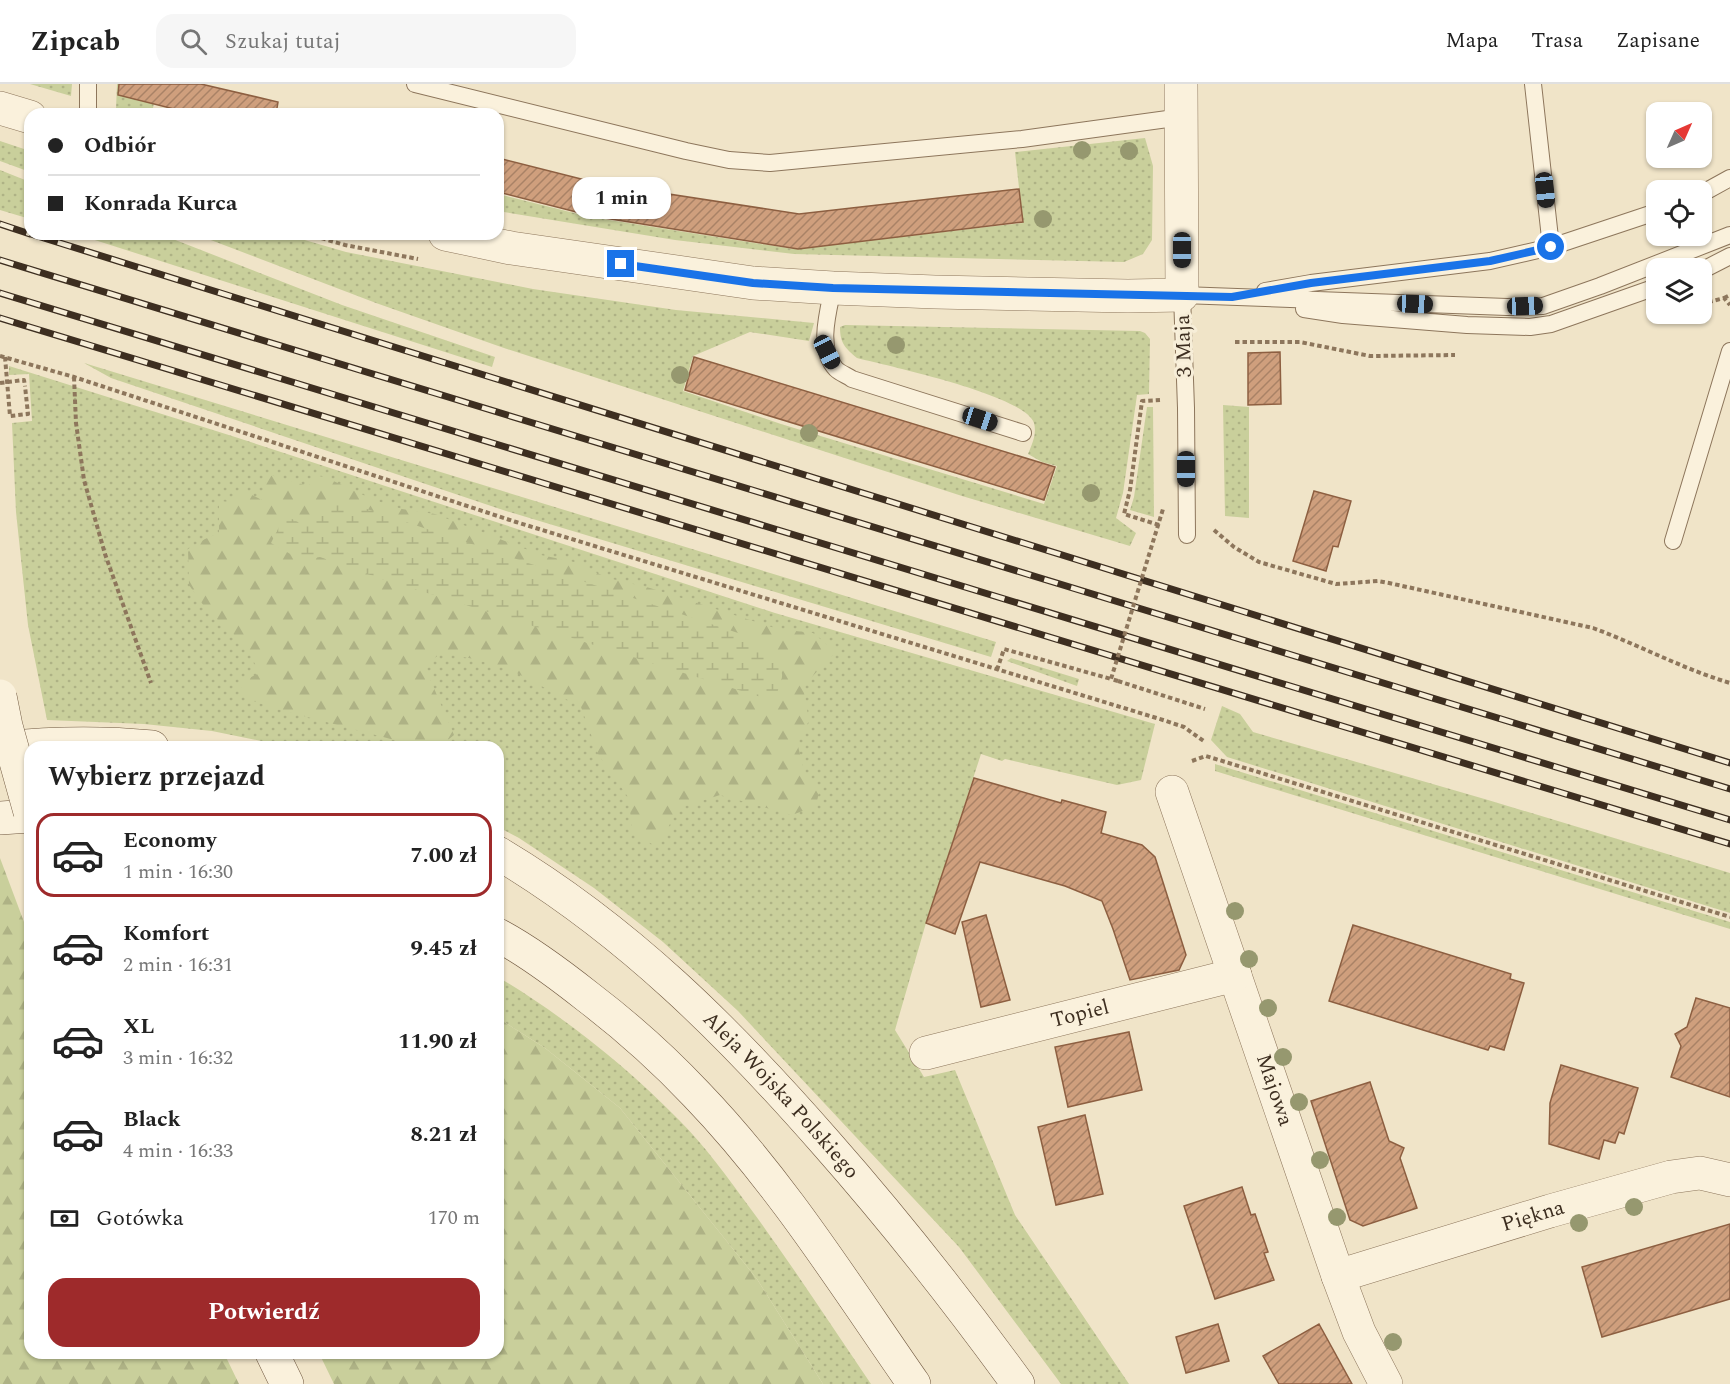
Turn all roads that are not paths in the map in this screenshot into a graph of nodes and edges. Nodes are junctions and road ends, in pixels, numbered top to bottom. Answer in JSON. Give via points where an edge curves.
{"nodes":[{"id":1,"x":88,"y":84,"type":"edge"},
{"id":2,"x":415,"y":84,"type":"edge"},
{"id":3,"x":1181,"y":84,"type":"edge"},
{"id":4,"x":1533,"y":84,"type":"edge"},
{"id":5,"x":0,"y":108,"type":"edge"},
{"id":6,"x":88,"y":108,"type":"dead end"},
{"id":7,"x":24,"y":115,"type":"edge"},
{"id":8,"x":1182,"y":117,"type":"junction"},
{"id":9,"x":1730,"y":178,"type":"edge"},
{"id":10,"x":1712,"y":188,"type":"edge"},
{"id":11,"x":1646,"y":215,"type":"edge"},
{"id":12,"x":1730,"y":235,"type":"edge"},
{"id":13,"x":474,"y":240,"type":"edge"},
{"id":14,"x":1551,"y":247,"type":"junction"},
{"id":15,"x":1730,"y":256,"type":"edge"},
{"id":16,"x":1712,"y":265,"type":"edge"},
{"id":17,"x":833,"y":288,"type":"junction"},
{"id":18,"x":1646,"y":290,"type":"edge"},
{"id":19,"x":1182,"y":295,"type":"junction"},
{"id":20,"x":1232,"y":297,"type":"junction"},
{"id":21,"x":1730,"y":351,"type":"edge"},
{"id":22,"x":1023,"y":433,"type":"dead end"},
{"id":23,"x":1187,"y":535,"type":"dead end"},
{"id":24,"x":1673,"y":541,"type":"dead end"},
{"id":25,"x":0,"y":696,"type":"edge"},
{"id":26,"x":24,"y":747,"type":"edge"},
{"id":27,"x":0,"y":748,"type":"edge"},
{"id":28,"x":24,"y":792,"type":"edge"},
{"id":29,"x":1172,"y":792,"type":"dead end"},
{"id":30,"x":24,"y":815,"type":"edge"},
{"id":31,"x":0,"y":818,"type":"edge"},
{"id":32,"x":504,"y":857,"type":"edge"},
{"id":33,"x":504,"y":939,"type":"edge"},
{"id":34,"x":1235,"y":975,"type":"junction"},
{"id":35,"x":926,"y":1053,"type":"dead end"},
{"id":36,"x":1730,"y":1180,"type":"edge"},
{"id":37,"x":1338,"y":1276,"type":"junction"},
{"id":38,"x":276,"y":1359,"type":"edge"},
{"id":39,"x":287,"y":1384,"type":"edge"},
{"id":40,"x":914,"y":1384,"type":"edge"},
{"id":41,"x":1017,"y":1384,"type":"edge"},
{"id":42,"x":1386,"y":1384,"type":"edge"}],
"edges":[{"from":1,"to":6,"type":"lane"},
{"from":2,"to":8,"type":"lane","via":[[697,153],[770,163],[1022,139]]},
{"from":3,"to":8,"type":"street","name":"3 Maja"},
{"from":4,"to":14,"type":"lane"},
{"from":5,"to":7,"type":"street"},
{"from":8,"to":19,"type":"street","name":"3 Maja"},
{"from":9,"to":10,"type":"lane"},
{"from":11,"to":14,"type":"lane"},
{"from":12,"to":20,"type":"lane","via":[[1543,306]]},
{"from":13,"to":17,"type":"street","via":[[753,283]]},
{"from":14,"to":20,"type":"lane","via":[[1490,261]]},
{"from":15,"to":16,"type":"lane"},
{"from":17,"to":19,"type":"street"},
{"from":17,"to":22,"type":"lane","via":[[826,335],[827,352],[836,369],[852,379]]},
{"from":18,"to":20,"type":"lane","via":[[1551,324],[1530,327],[1342,315]]},
{"from":19,"to":20,"type":"lane"},
{"from":19,"to":23,"type":"lane","name":"3 Maja"},
{"from":21,"to":24,"type":"lane"},
{"from":25,"to":28,"type":"street","bridge":true},
{"from":26,"to":27,"type":"street"},
{"from":29,"to":34,"type":"street","name":"Majowa"},
{"from":30,"to":31,"type":"street"},
{"from":32,"to":41,"type":"street","name":"Aleja Wojska Polskiego","via":[[580,907],[682,991],[734,1043],[862,1184],[962,1306]]},
{"from":33,"to":40,"type":"street","via":[[611,1014],[697,1094],[786,1202]]},
{"from":34,"to":35,"type":"street","name":"Topiel"},
{"from":34,"to":37,"type":"street","name":"Majowa"},
{"from":36,"to":37,"type":"street","name":"Piękna","via":[[1700,1173],[1671,1177]]},
{"from":37,"to":42,"type":"street","name":"Majowa","via":[[1359,1332]]},
{"from":38,"to":39,"type":"street"}]}
